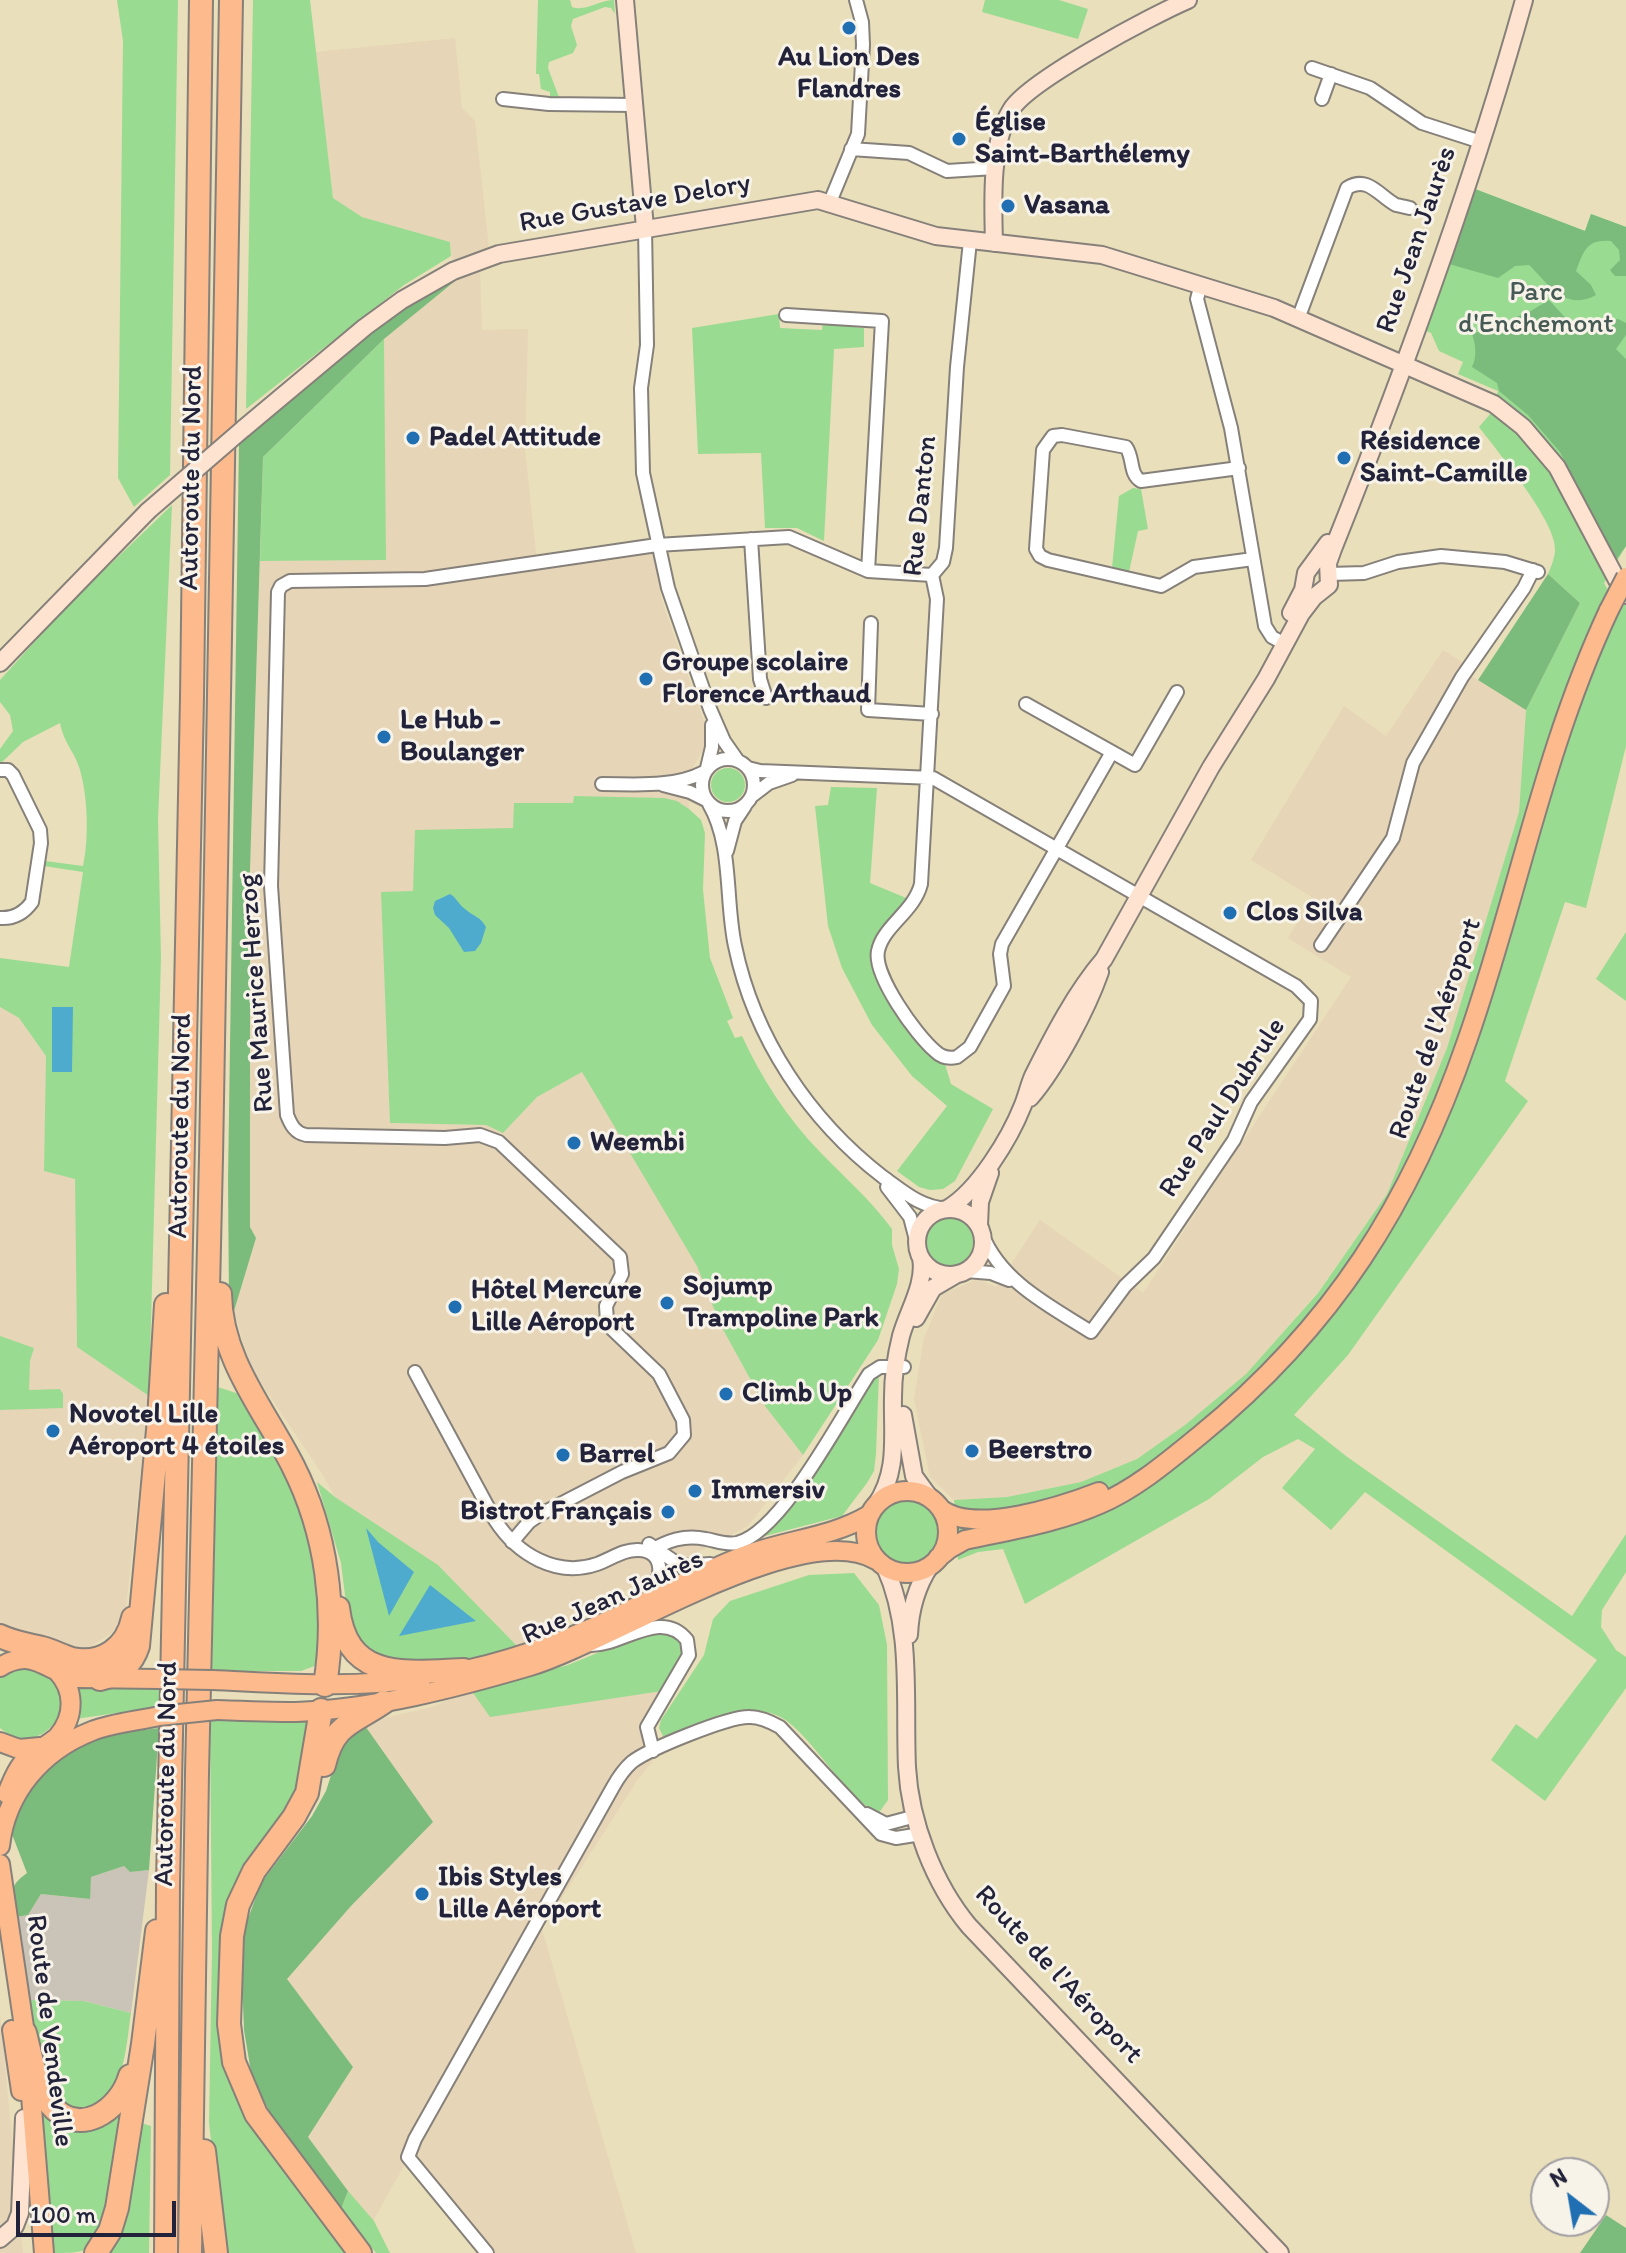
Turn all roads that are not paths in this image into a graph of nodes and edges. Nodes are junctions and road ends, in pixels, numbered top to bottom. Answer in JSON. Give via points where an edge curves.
{"nodes":[{"id":1,"x":201,"y":0,"type":"edge"},
{"id":2,"x":231,"y":0,"type":"edge"},
{"id":3,"x":625,"y":0,"type":"edge"},
{"id":4,"x":856,"y":0,"type":"edge"},
{"id":5,"x":1188,"y":0,"type":"edge"},
{"id":6,"x":1524,"y":0,"type":"edge"},
{"id":7,"x":1169,"y":4,"type":"edge"},
{"id":8,"x":1312,"y":68,"type":"dead end"},
{"id":9,"x":1331,"y":74,"type":"junction"},
{"id":10,"x":503,"y":99,"type":"dead end"},
{"id":11,"x":1322,"y":99,"type":"dead end"},
{"id":12,"x":634,"y":105,"type":"junction"},
{"id":13,"x":1481,"y":142,"type":"junction"},
{"id":14,"x":851,"y":149,"type":"junction"},
{"id":15,"x":995,"y":168,"type":"junction"},
{"id":16,"x":830,"y":202,"type":"junction"},
{"id":17,"x":1410,"y":208,"type":"dead end"},
{"id":18,"x":645,"y":228,"type":"junction"},
{"id":19,"x":970,"y":241,"type":"junction"},
{"id":20,"x":994,"y":243,"type":"junction"},
{"id":21,"x":1201,"y":284,"type":"junction"},
{"id":22,"x":786,"y":315,"type":"dead end"},
{"id":23,"x":1298,"y":319,"type":"junction"},
{"id":24,"x":1404,"y":365,"type":"junction"},
{"id":25,"x":1239,"y":468,"type":"junction"},
{"id":26,"x":1352,"y":495,"type":"junction"},
{"id":27,"x":751,"y":539,"type":"junction"},
{"id":28,"x":657,"y":545,"type":"junction"},
{"id":29,"x":1253,"y":559,"type":"junction"},
{"id":30,"x":868,"y":571,"type":"junction"},
{"id":31,"x":1619,"y":573,"type":"edge"},
{"id":32,"x":932,"y":575,"type":"junction"},
{"id":33,"x":1307,"y":575,"type":"junction"},
{"id":34,"x":1326,"y":582,"type":"junction"},
{"id":35,"x":1626,"y":597,"type":"edge"},
{"id":36,"x":871,"y":623,"type":"dead end"},
{"id":37,"x":1280,"y":641,"type":"junction"},
{"id":38,"x":0,"y":663,"type":"edge"},
{"id":39,"x":1177,"y":692,"type":"dead end"},
{"id":40,"x":766,"y":698,"type":"dead end"},
{"id":41,"x":1026,"y":704,"type":"dead end"},
{"id":42,"x":710,"y":709,"type":"junction"},
{"id":43,"x":932,"y":714,"type":"junction"},
{"id":44,"x":1112,"y":752,"type":"junction"},
{"id":45,"x":743,"y":764,"type":"junction"},
{"id":46,"x":0,"y":770,"type":"edge"},
{"id":47,"x":706,"y":770,"type":"junction"},
{"id":48,"x":799,"y":773,"type":"junction"},
{"id":49,"x":926,"y":777,"type":"junction"},
{"id":50,"x":602,"y":784,"type":"dead end"},
{"id":51,"x":656,"y":784,"type":"junction"},
{"id":52,"x":707,"y":802,"type":"junction"},
{"id":53,"x":748,"y":802,"type":"junction"},
{"id":54,"x":1056,"y":848,"type":"junction"},
{"id":55,"x":725,"y":870,"type":"junction"},
{"id":56,"x":1139,"y":896,"type":"junction"},
{"id":57,"x":0,"y":918,"type":"edge"},
{"id":58,"x":1321,"y":945,"type":"dead end"},
{"id":59,"x":1003,"y":1142,"type":"junction"},
{"id":60,"x":211,"y":1157,"type":"junction"},
{"id":61,"x":866,"y":1164,"type":"junction"},
{"id":62,"x":183,"y":1169,"type":"junction"},
{"id":63,"x":947,"y":1209,"type":"junction"},
{"id":64,"x":980,"y":1230,"type":"junction"},
{"id":65,"x":916,"y":1240,"type":"junction"},
{"id":66,"x":921,"y":1258,"type":"junction"},
{"id":67,"x":962,"y":1272,"type":"junction"},
{"id":68,"x":1023,"y":1287,"type":"junction"},
{"id":69,"x":900,"y":1367,"type":"junction"},
{"id":70,"x":415,"y":1372,"type":"dead end"},
{"id":71,"x":1196,"y":1439,"type":"junction"},
{"id":72,"x":935,"y":1504,"type":"junction"},
{"id":73,"x":872,"y":1510,"type":"junction"},
{"id":74,"x":147,"y":1539,"type":"junction"},
{"id":75,"x":512,"y":1542,"type":"junction"},
{"id":76,"x":322,"y":1550,"type":"junction"},
{"id":77,"x":652,"y":1550,"type":"junction"},
{"id":78,"x":934,"y":1562,"type":"junction"},
{"id":79,"x":880,"y":1563,"type":"junction"},
{"id":80,"x":721,"y":1565,"type":"junction"},
{"id":81,"x":640,"y":1605,"type":"junction"},
{"id":82,"x":0,"y":1636,"type":"edge"},
{"id":83,"x":586,"y":1645,"type":"junction"},
{"id":84,"x":0,"y":1647,"type":"edge"},
{"id":85,"x":34,"y":1659,"type":"junction"},
{"id":86,"x":0,"y":1667,"type":"edge"},
{"id":87,"x":55,"y":1669,"type":"junction"},
{"id":88,"x":464,"y":1670,"type":"junction"},
{"id":89,"x":100,"y":1679,"type":"junction"},
{"id":90,"x":906,"y":1681,"type":"junction"},
{"id":91,"x":325,"y":1685,"type":"junction"},
{"id":92,"x":384,"y":1702,"type":"junction"},
{"id":93,"x":217,"y":1710,"type":"junction"},
{"id":94,"x":321,"y":1710,"type":"junction"},
{"id":95,"x":159,"y":1716,"type":"junction"},
{"id":96,"x":58,"y":1736,"type":"junction"},
{"id":97,"x":0,"y":1742,"type":"edge"},
{"id":98,"x":40,"y":1747,"type":"junction"},
{"id":99,"x":653,"y":1751,"type":"junction"},
{"id":100,"x":310,"y":1784,"type":"junction"},
{"id":101,"x":855,"y":1805,"type":"junction"},
{"id":102,"x":916,"y":1816,"type":"junction"},
{"id":103,"x":0,"y":1826,"type":"edge"},
{"id":104,"x":921,"y":1834,"type":"junction"},
{"id":105,"x":0,"y":1846,"type":"edge"},
{"id":106,"x":0,"y":1864,"type":"edge"},
{"id":107,"x":168,"y":1883,"type":"junction"},
{"id":108,"x":0,"y":1948,"type":"edge"},
{"id":109,"x":25,"y":2033,"type":"junction"},
{"id":110,"x":145,"y":2034,"type":"junction"},
{"id":111,"x":193,"y":2098,"type":"junction"},
{"id":112,"x":24,"y":2118,"type":"junction"},
{"id":113,"x":0,"y":2239,"type":"edge"},
{"id":114,"x":34,"y":2253,"type":"edge"},
{"id":115,"x":44,"y":2253,"type":"edge"},
{"id":116,"x":96,"y":2253,"type":"edge"},
{"id":117,"x":166,"y":2253,"type":"edge"},
{"id":118,"x":190,"y":2253,"type":"edge"},
{"id":119,"x":216,"y":2253,"type":"edge"},
{"id":120,"x":360,"y":2253,"type":"edge"},
{"id":121,"x":487,"y":2253,"type":"edge"},
{"id":122,"x":1280,"y":2253,"type":"edge"}],
"edges":[{"from":1,"to":62,"type":"highway","name":"Autoroute du Nord"},
{"from":2,"to":60,"type":"highway","name":"Autoroute du Nord"},
{"from":3,"to":12,"type":"street"},
{"from":4,"to":14,"type":"street","via":[[863,45],[858,134]]},
{"from":5,"to":7,"type":"street"},
{"from":6,"to":13,"type":"street","name":"Rue Jean Jaurès"},
{"from":7,"to":15,"type":"street","via":[[1024,95],[1005,123]]},
{"from":8,"to":9,"type":"street"},
{"from":9,"to":11,"type":"street"},
{"from":9,"to":13,"type":"street","via":[[1370,88],[1422,123]]},
{"from":10,"to":12,"type":"street"},
{"from":12,"to":18,"type":"street"},
{"from":13,"to":24,"type":"street","name":"Rue Jean Jaurès"},
{"from":14,"to":15,"type":"street","via":[[909,153],[947,171]]},
{"from":14,"to":16,"type":"street"},
{"from":15,"to":20,"type":"street"},
{"from":16,"to":18,"type":"street","name":"Rue Gustave Delory","via":[[812,200]]},
{"from":16,"to":19,"type":"street","name":"Rue Gustave Delory","via":[[916,231]]},
{"from":17,"to":23,"type":"street","via":[[1364,184],[1347,188]]},
{"from":18,"to":28,"type":"street","via":[[643,469]]},
{"from":18,"to":38,"type":"street","name":"Rue Gustave Delory","bridge":true,"via":[[479,260],[435,280],[365,327],[148,511]]},
{"from":19,"to":20,"type":"street","name":"Rue Gustave Delory"},
{"from":19,"to":32,"type":"street","name":"Rue Danton","via":[[946,548]]},
{"from":20,"to":21,"type":"street","name":"Rue Gustave Delory","via":[[1111,257]]},
{"from":21,"to":23,"type":"street","name":"Rue Gustave Delory"},
{"from":21,"to":25,"type":"street","via":[[1197,299]]},
{"from":22,"to":30,"type":"street","via":[[882,321]]},
{"from":23,"to":24,"type":"street","name":"Rue Gustave Delory"},
{"from":24,"to":26,"type":"street","name":"Rue Jean Jaurès"},
{"from":24,"to":31,"type":"street","name":"Rue Gustave Delory","via":[[1488,400],[1523,427],[1557,467]]},
{"from":25,"to":29,"type":"street"},
{"from":25,"to":29,"type":"street","via":[[1141,481],[1126,447],[1053,436],[1043,450],[1036,549],[1048,560],[1161,586],[1194,567]]},
{"from":26,"to":33,"type":"street","name":"Rue Jean Jaurès"},
{"from":26,"to":34,"type":"street","name":"Rue Jean Jaurès"},
{"from":27,"to":28,"type":"street"},
{"from":27,"to":30,"type":"street","via":[[793,537]]},
{"from":27,"to":40,"type":"street","via":[[760,679]]},
{"from":28,"to":42,"type":"street"},
{"from":28,"to":75,"type":"street","name":"Rue Maurice Herzog","via":[[425,579],[290,581],[278,592],[271,886],[290,1122],[306,1135],[480,1135],[499,1142],[620,1257],[622,1274],[606,1306],[607,1321],[655,1368],[683,1420],[684,1435],[673,1450],[539,1515]]},
{"from":29,"to":37,"type":"street","via":[[1265,626]]},
{"from":30,"to":32,"type":"street"},
{"from":31,"to":35,"type":"street","name":"Rue Gustave Delory"},
{"from":31,"to":71,"type":"main road","name":"Route de l'Aéroport","bridge":true,"via":[[1563,722],[1468,1039],[1420,1160],[1380,1232],[1315,1324]]},
{"from":32,"to":43,"type":"street","name":"Rue Danton","via":[[937,599]]},
{"from":33,"to":34,"type":"street","via":[[1319,566]]},
{"from":33,"to":37,"type":"street","name":"Rue Jean Jaurès"},
{"from":34,"to":37,"type":"street","name":"Rue Jean Jaurès"},
{"from":34,"to":58,"type":"street","via":[[1441,556],[1483,558],[1537,572],[1462,677],[1413,763],[1393,838]]},
{"from":36,"to":43,"type":"street","via":[[868,710]]},
{"from":37,"to":56,"type":"street","name":"Rue Jean Jaurès"},
{"from":39,"to":44,"type":"street","via":[[1135,765]]},
{"from":41,"to":44,"type":"street"},
{"from":42,"to":45,"type":"street","via":[[724,741]]},
{"from":42,"to":47,"type":"street","via":[[712,747]]},
{"from":43,"to":49,"type":"street","name":"Rue Danton"},
{"from":44,"to":54,"type":"street"},
{"from":45,"to":47,"type":"street","via":[[719,760]]},
{"from":45,"to":48,"type":"street"},
{"from":45,"to":53,"type":"street","via":[[754,780]]},
{"from":46,"to":57,"type":"street","via":[[13,775],[41,837],[32,902],[15,916]]},
{"from":47,"to":51,"type":"street"},
{"from":47,"to":52,"type":"street","via":[[701,786]]},
{"from":48,"to":49,"type":"street"},
{"from":48,"to":53,"type":"street","via":[[769,783]]},
{"from":49,"to":54,"type":"street"},
{"from":49,"to":54,"type":"street","name":"Rue Danton","via":[[919,890],[882,940],[877,956],[895,999],[942,1056],[952,1059],[966,1052],[1004,986],[1002,944]]},
{"from":50,"to":51,"type":"street"},
{"from":51,"to":52,"type":"street"},
{"from":52,"to":53,"type":"street","via":[[727,812]]},
{"from":52,"to":55,"type":"street","via":[[719,823]]},
{"from":53,"to":55,"type":"street","via":[[732,829]]},
{"from":54,"to":56,"type":"street"},
{"from":55,"to":61,"type":"street","via":[[737,957],[768,1040],[818,1115]]},
{"from":56,"to":59,"type":"street","name":"Rue Jean Jaurès","via":[[1034,1074]]},
{"from":56,"to":68,"type":"street","name":"Rue Paul Dubrule","via":[[1296,986],[1308,996],[1310,1019],[1251,1102],[1234,1140],[1154,1258],[1091,1332]]},
{"from":59,"to":63,"type":"street","name":"Rue Jean Jaurès","via":[[970,1191]]},
{"from":59,"to":64,"type":"street","name":"Rue Jean Jaurès","via":[[980,1202]]},
{"from":60,"to":76,"type":"highway","via":[[219,1173],[220,1302],[226,1338],[298,1477]]},
{"from":60,"to":111,"type":"highway","name":"Autoroute du Nord"},
{"from":61,"to":63,"type":"street","via":[[922,1204]]},
{"from":61,"to":65,"type":"street","via":[[906,1211]]},
{"from":62,"to":74,"type":"highway","via":[[170,1217]]},
{"from":62,"to":107,"type":"highway","name":"Autoroute du Nord"},
{"from":63,"to":64,"type":"street","via":[[965,1212]]},
{"from":63,"to":65,"type":"street","via":[[926,1219]]},
{"from":64,"to":67,"type":"street","via":[[979,1257]]},
{"from":64,"to":68,"type":"street","name":"Rue Paul Dubrule","via":[[996,1262]]},
{"from":65,"to":66,"type":"street"},
{"from":66,"to":67,"type":"street","via":[[934,1271]]},
{"from":66,"to":69,"type":"street"},
{"from":67,"to":68,"type":"street","name":"Rue Paul Dubrule","via":[[993,1273]]},
{"from":67,"to":69,"type":"street","via":[[939,1283],[923,1302]]},
{"from":69,"to":72,"type":"street","via":[[908,1457],[916,1482]]},
{"from":69,"to":73,"type":"street","via":[[894,1458],[886,1488]]},
{"from":69,"to":77,"type":"street","name":"Rue Jean Jaurès","via":[[880,1367],[869,1374],[779,1513],[756,1534],[730,1544],[675,1538]]},
{"from":70,"to":75,"type":"street","name":"Rue Jean Jaurès"},
{"from":71,"to":72,"type":"main road","name":"Route de l'Aéroport","via":[[1118,1485],[1066,1503],[973,1520],[957,1518]]},
{"from":71,"to":78,"type":"main road","name":"Route de l'Aéroport","via":[[1101,1504],[965,1540]]},
{"from":72,"to":73,"type":"main road","via":[[920,1493],[904,1491],[889,1495]]},
{"from":72,"to":78,"type":"main road","via":[[948,1534]]},
{"from":73,"to":79,"type":"main road","via":[[866,1541]]},
{"from":73,"to":80,"type":"main road","name":"Rue Jean Jaurès","via":[[848,1527],[787,1541]]},
{"from":74,"to":82,"type":"highway","via":[[133,1622],[114,1651],[85,1661]]},
{"from":74,"to":89,"type":"highway","via":[[135,1653],[121,1671]]},
{"from":75,"to":77,"type":"street","name":"Rue Jean Jaurès","via":[[541,1561],[566,1567]]},
{"from":76,"to":88,"type":"highway","via":[[334,1568],[342,1628],[359,1655],[391,1672]]},
{"from":76,"to":91,"type":"highway","via":[[330,1621]]},
{"from":77,"to":80,"type":"street","via":[[681,1566]]},
{"from":77,"to":81,"type":"street","via":[[660,1574],[657,1587]]},
{"from":78,"to":79,"type":"main road","via":[[910,1573]]},
{"from":78,"to":90,"type":"street","name":"Route de l'Aéroport","via":[[920,1583],[911,1616]]},
{"from":79,"to":83,"type":"main road","name":"Rue Jean Jaurès","via":[[843,1549],[788,1558],[716,1583]]},
{"from":79,"to":90,"type":"street","name":"Route de l'Aéroport","via":[[901,1617]]},
{"from":80,"to":81,"type":"main road","name":"Rue Jean Jaurès"},
{"from":81,"to":88,"type":"main road","name":"Rue Jean Jaurès","via":[[561,1639]]},
{"from":83,"to":92,"type":"main road","name":"Rue Jean Jaurès","via":[[532,1666]]},
{"from":83,"to":99,"type":"street","via":[[603,1646],[654,1627],[674,1629],[687,1640],[684,1666],[647,1727]]},
{"from":84,"to":85,"type":"street"},
{"from":85,"to":86,"type":"main road"},
{"from":85,"to":87,"type":"main road","name":"Rue Jean Jaurès"},
{"from":87,"to":89,"type":"main road","name":"Rue Jean Jaurès","via":[[71,1677]]},
{"from":87,"to":96,"type":"main road","via":[[71,1702],[67,1724]]},
{"from":88,"to":91,"type":"main road","name":"Rue Jean Jaurès","via":[[391,1683]]},
{"from":89,"to":91,"type":"main road","name":"Rue Jean Jaurès","bridge":true},
{"from":90,"to":102,"type":"street","name":"Route de l'Aéroport","via":[[908,1775]]},
{"from":91,"to":93,"type":"main road","via":[[306,1699]]},
{"from":91,"to":94,"type":"main road"},
{"from":92,"to":94,"type":"main road","name":"Rue Jean Jaurès"},
{"from":92,"to":100,"type":"highway","via":[[341,1728],[321,1778]]},
{"from":93,"to":94,"type":"main road","name":"Rue Jean Jaurès"},
{"from":93,"to":95,"type":"main road","bridge":true},
{"from":94,"to":100,"type":"highway"},
{"from":95,"to":96,"type":"main road","via":[[83,1723]]},
{"from":95,"to":105,"type":"main road","via":[[89,1733],[41,1763],[10,1804]]},
{"from":96,"to":98,"type":"main road"},
{"from":97,"to":98,"type":"main road","via":[[19,1749]]},
{"from":98,"to":103,"type":"main road","via":[[19,1766],[4,1799]]},
{"from":99,"to":101,"type":"street","via":[[729,1721],[762,1719],[780,1727]]},
{"from":99,"to":121,"type":"street","via":[[631,1763],[613,1787],[408,2157]]},
{"from":100,"to":120,"type":"highway","via":[[238,1905],[230,1959],[230,2044],[256,2114]]},
{"from":101,"to":102,"type":"street","via":[[886,1824]]},
{"from":101,"to":104,"type":"street","via":[[881,1834]]},
{"from":102,"to":104,"type":"street","name":"Route de l'Aéroport"},
{"from":104,"to":122,"type":"street","name":"Route de l'Aéroport","via":[[941,1882],[969,1926]]},
{"from":106,"to":109,"type":"main road","name":"Route de Vendeville"},
{"from":107,"to":110,"type":"highway","via":[[159,1896]]},
{"from":107,"to":117,"type":"highway","name":"Autoroute du Nord"},
{"from":108,"to":112,"type":"main road","name":"Route de Vendeville"},
{"from":109,"to":110,"type":"highway","via":[[49,2104],[79,2120],[117,2104]]},
{"from":109,"to":115,"type":"main road","name":"Route de Vendeville"},
{"from":110,"to":116,"type":"highway","via":[[117,2208]]},
{"from":111,"to":118,"type":"highway","name":"Autoroute du Nord"},
{"from":111,"to":119,"type":"highway","via":[[202,2109]]},
{"from":112,"to":113,"type":"street","via":[[20,2213]]},
{"from":112,"to":114,"type":"main road","name":"Route de Vendeville"}]}
